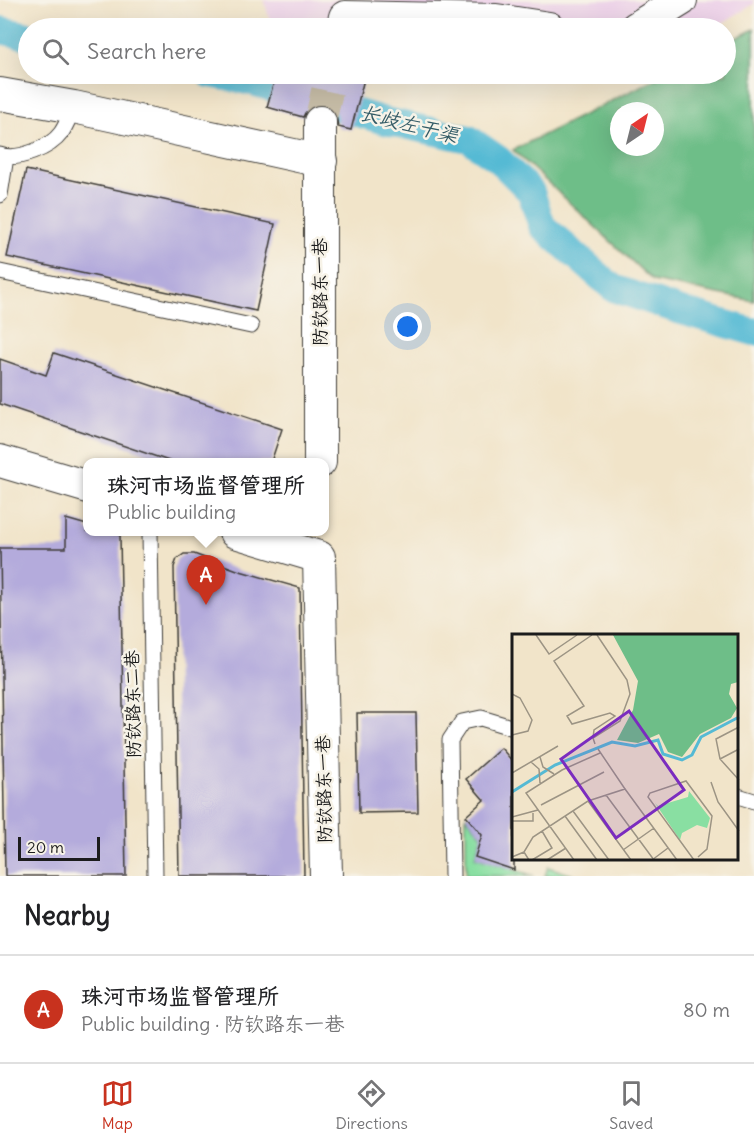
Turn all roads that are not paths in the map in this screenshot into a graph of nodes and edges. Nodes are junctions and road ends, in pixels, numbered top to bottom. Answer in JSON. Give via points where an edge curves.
{"nodes":[{"id":1,"x":681,"y":0,"type":"edge"},
{"id":2,"x":346,"y":15,"type":"edge"},
{"id":3,"x":436,"y":18,"type":"edge"},
{"id":4,"x":652,"y":18,"type":"edge"},
{"id":5,"x":0,"y":94,"type":"edge"},
{"id":6,"x":74,"y":107,"type":"junction"},
{"id":7,"x":320,"y":122,"type":"tunnel mouth"},
{"id":8,"x":3,"y":156,"type":"edge"},
{"id":9,"x":321,"y":161,"type":"junction"},
{"id":10,"x":0,"y":195,"type":"edge"},
{"id":11,"x":0,"y":272,"type":"edge"},
{"id":12,"x":251,"y":326,"type":"dead end"},
{"id":13,"x":320,"y":458,"type":"edge"},
{"id":14,"x":0,"y":461,"type":"edge"},
{"id":15,"x":83,"y":486,"type":"edge"},
{"id":16,"x":150,"y":536,"type":"edge"},
{"id":17,"x":267,"y":536,"type":"edge"},
{"id":18,"x":319,"y":544,"type":"edge"},
{"id":19,"x":512,"y":727,"type":"edge"},
{"id":20,"x":739,"y":796,"type":"edge"},
{"id":21,"x":754,"y":801,"type":"edge"},
{"id":22,"x":155,"y":876,"type":"edge"},
{"id":23,"x":326,"y":876,"type":"edge"},
{"id":24,"x":452,"y":876,"type":"edge"}],
"edges":[{"from":1,"to":4,"type":"street"},
{"from":2,"to":3,"type":"street"},
{"from":5,"to":6,"type":"street"},
{"from":6,"to":8,"type":"lane","via":[[60,134],[36,152]]},
{"from":6,"to":9,"type":"street"},
{"from":7,"to":9,"type":"street","name":"防钦路东一巷"},
{"from":8,"to":10,"type":"lane"},
{"from":9,"to":13,"type":"street","name":"防钦路东一巷"},
{"from":11,"to":12,"type":"lane"},
{"from":14,"to":15,"type":"street"},
{"from":16,"to":22,"type":"lane","name":"防钦路东二巷"},
{"from":17,"to":18,"type":"street","name":"防钦路东一巷"},
{"from":18,"to":23,"type":"street","name":"防钦路东一巷"},
{"from":19,"to":24,"type":"lane","via":[[481,718],[462,722],[450,740]]},
{"from":20,"to":21,"type":"lane"}]}
